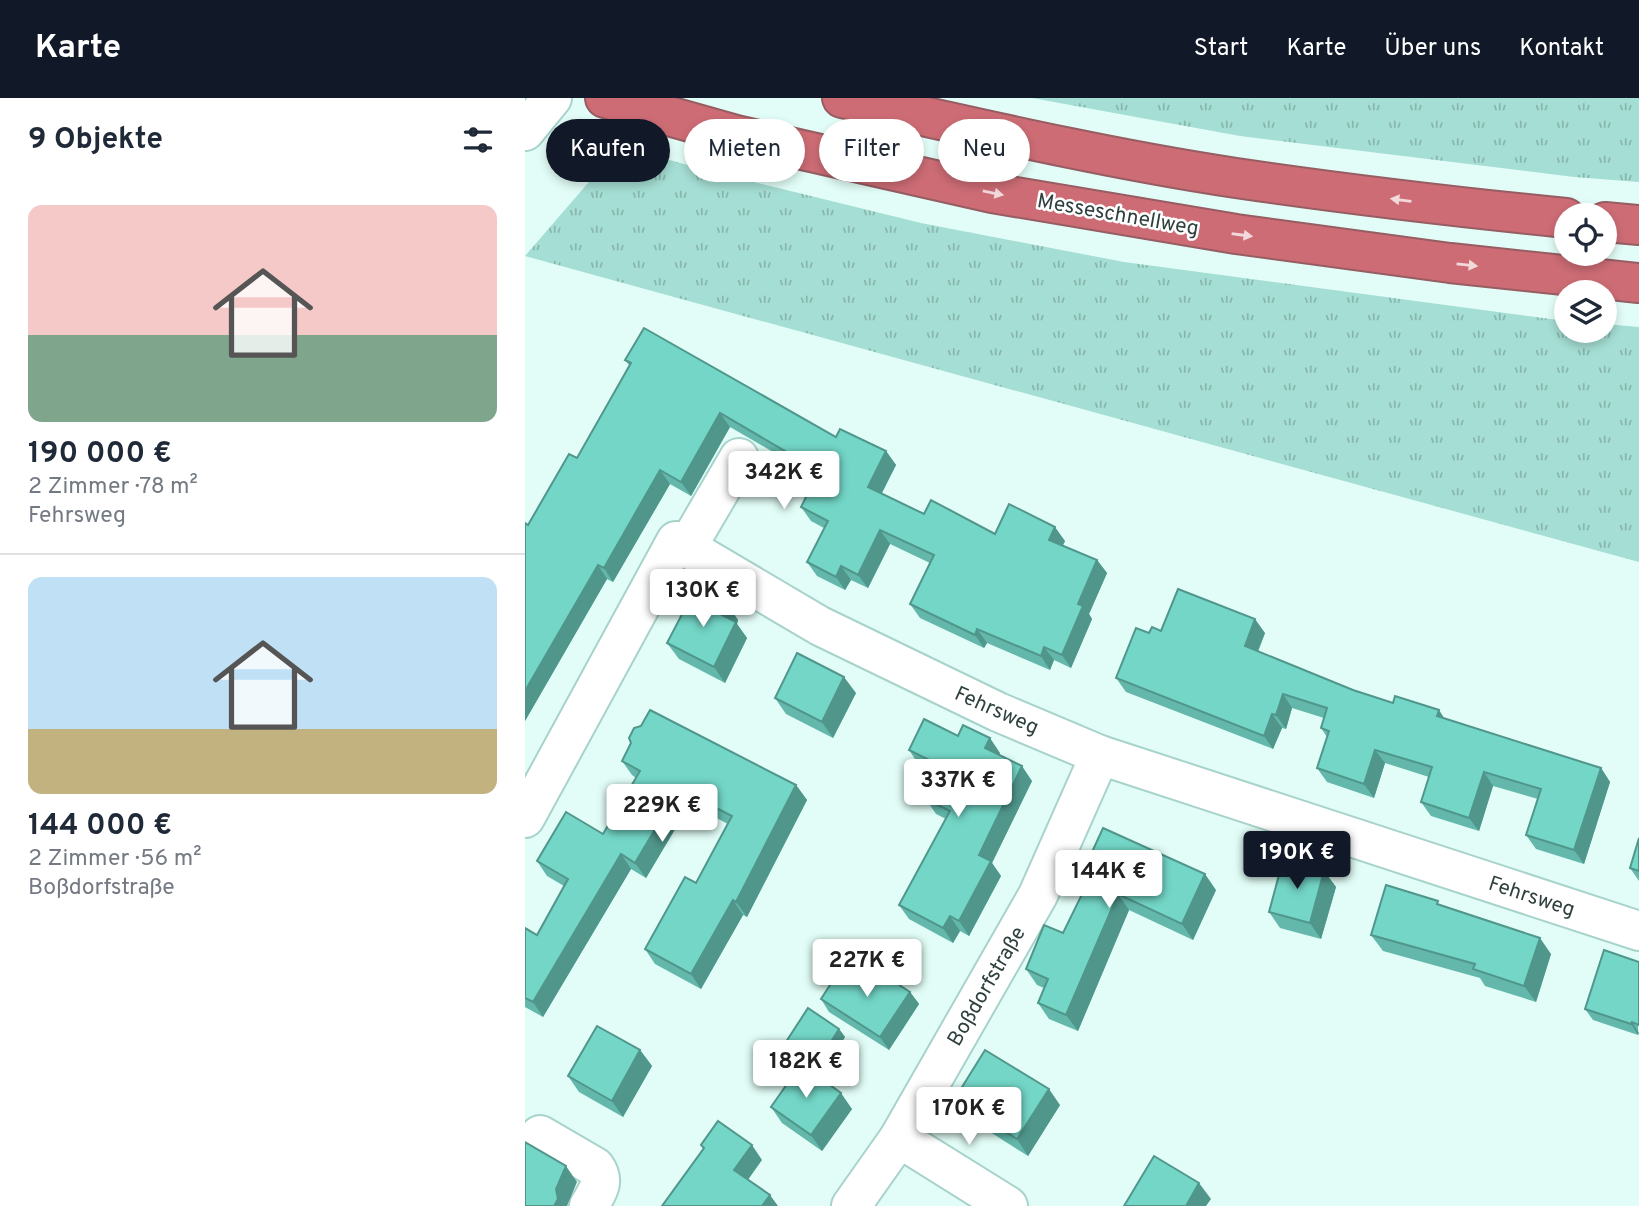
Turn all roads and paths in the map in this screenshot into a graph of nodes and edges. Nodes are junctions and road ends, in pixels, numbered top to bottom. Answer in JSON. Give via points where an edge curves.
{"nodes":[{"id":1,"x":552,"y":98,"type":"edge"},
{"id":2,"x":605,"y":98,"type":"edge"},
{"id":3,"x":842,"y":98,"type":"edge"},
{"id":4,"x":525,"y":131,"type":"edge"},
{"id":5,"x":1554,"y":217,"type":"edge"},
{"id":6,"x":1617,"y":223,"type":"edge"},
{"id":7,"x":1639,"y":225,"type":"edge"},
{"id":8,"x":1639,"y":283,"type":"edge"},
{"id":9,"x":739,"y":458,"type":"dead end"},
{"id":10,"x":687,"y":547,"type":"junction"},
{"id":11,"x":1100,"y":755,"type":"junction"},
{"id":12,"x":525,"y":818,"type":"edge"},
{"id":13,"x":1639,"y":931,"type":"edge"},
{"id":14,"x":540,"y":1135,"type":"dead end"},
{"id":15,"x":899,"y":1138,"type":"junction"},
{"id":16,"x":589,"y":1206,"type":"edge"},
{"id":17,"x":851,"y":1206,"type":"edge"},
{"id":18,"x":1008,"y":1206,"type":"edge"}],
"edges":[{"from":1,"to":4,"type":"street"},
{"from":2,"to":8,"type":"highway","name":"Messeschnellweg","one_way":true,"via":[[736,135],[992,193],[1236,234]]},
{"from":5,"to":3,"type":"highway","one_way":true,"via":[[1234,178],[1005,135]]},
{"from":6,"to":7,"type":"highway"},
{"from":9,"to":10,"type":"street"},
{"from":10,"to":11,"type":"street","name":"Fehrsweg","via":[[820,625],[998,712]]},
{"from":10,"to":12,"type":"street","via":[[676,541]]},
{"from":11,"to":13,"type":"street","name":"Fehrsweg"},
{"from":11,"to":15,"type":"street","name":"Boßdorfstraße","via":[[1038,895]]},
{"from":14,"to":16,"type":"street","via":[[601,1175],[601,1185]]},
{"from":15,"to":17,"type":"street","name":"Boßdorfstraße"},
{"from":15,"to":18,"type":"street"}]}
